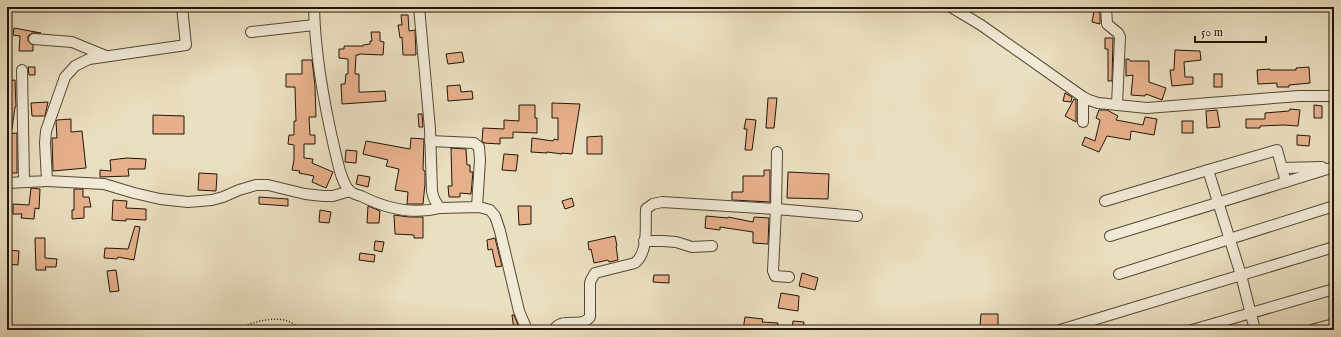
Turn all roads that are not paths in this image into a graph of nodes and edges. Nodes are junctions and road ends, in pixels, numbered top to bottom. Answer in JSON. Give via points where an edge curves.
{"nodes":[{"id":1,"x":182,"y":7,"type":"edge"},
{"id":2,"x":314,"y":7,"type":"edge"},
{"id":3,"x":419,"y":7,"type":"edge"},
{"id":4,"x":952,"y":7,"type":"edge"},
{"id":5,"x":1106,"y":7,"type":"edge"},
{"id":6,"x":314,"y":25,"type":"junction"},
{"id":7,"x":251,"y":32,"type":"dead end"},
{"id":8,"x":34,"y":39,"type":"dead end"},
{"id":9,"x":106,"y":56,"type":"junction"},
{"id":10,"x":22,"y":70,"type":"dead end"},
{"id":11,"x":1334,"y":96,"type":"edge"},
{"id":12,"x":1083,"y":97,"type":"junction"},
{"id":13,"x":1117,"y":105,"type":"junction"},
{"id":14,"x":1083,"y":122,"type":"dead end"},
{"id":15,"x":430,"y":141,"type":"junction"},
{"id":16,"x":777,"y":152,"type":"dead end"},
{"id":17,"x":1334,"y":167,"type":"edge"},
{"id":18,"x":1282,"y":168,"type":"junction"},
{"id":19,"x":1208,"y":170,"type":"junction"},
{"id":20,"x":47,"y":181,"type":"junction"},
{"id":21,"x":24,"y":182,"type":"junction"},
{"id":22,"x":1286,"y":182,"type":"junction"},
{"id":23,"x":7,"y":183,"type":"edge"},
{"id":24,"x":350,"y":191,"type":"junction"},
{"id":25,"x":1104,"y":201,"type":"dead end"},
{"id":26,"x":1218,"y":204,"type":"junction"},
{"id":27,"x":1334,"y":206,"type":"edge"},
{"id":28,"x":477,"y":207,"type":"junction"},
{"id":29,"x":440,"y":208,"type":"junction"},
{"id":30,"x":776,"y":209,"type":"junction"},
{"id":31,"x":857,"y":216,"type":"dead end"},
{"id":32,"x":1110,"y":236,"type":"dead end"},
{"id":33,"x":1229,"y":238,"type":"junction"},
{"id":34,"x":644,"y":242,"type":"junction"},
{"id":35,"x":712,"y":246,"type":"dead end"},
{"id":36,"x":1334,"y":247,"type":"edge"},
{"id":37,"x":1119,"y":274,"type":"dead end"},
{"id":38,"x":1240,"y":275,"type":"junction"},
{"id":39,"x":789,"y":277,"type":"dead end"},
{"id":40,"x":1334,"y":289,"type":"edge"},
{"id":41,"x":1250,"y":313,"type":"junction"},
{"id":42,"x":1334,"y":324,"type":"edge"},
{"id":43,"x":527,"y":330,"type":"edge"},
{"id":44,"x":554,"y":330,"type":"edge"},
{"id":45,"x":1060,"y":330,"type":"edge"},
{"id":46,"x":1192,"y":330,"type":"edge"},
{"id":47,"x":1255,"y":330,"type":"edge"},
{"id":48,"x":1311,"y":330,"type":"edge"}],
"edges":[{"from":1,"to":9,"type":"street","via":[[186,45]]},
{"from":2,"to":6,"type":"street"},
{"from":3,"to":15,"type":"street"},
{"from":4,"to":12,"type":"street"},
{"from":5,"to":13,"type":"street","via":[[1108,24],[1120,37]]},
{"from":6,"to":7,"type":"street"},
{"from":6,"to":24,"type":"street","via":[[326,111],[340,172]]},
{"from":8,"to":9,"type":"street","via":[[72,42]]},
{"from":9,"to":20,"type":"street","via":[[89,59],[75,66],[66,77],[46,132]]},
{"from":10,"to":21,"type":"street"},
{"from":11,"to":13,"type":"street","via":[[1299,96],[1147,108]]},
{"from":12,"to":13,"type":"street","via":[[1098,103]]},
{"from":12,"to":14,"type":"street"},
{"from":15,"to":28,"type":"street","via":[[473,142],[479,147]]},
{"from":15,"to":29,"type":"street","via":[[432,191],[435,203]]},
{"from":16,"to":30,"type":"street"},
{"from":17,"to":18,"type":"street"},
{"from":17,"to":22,"type":"street"},
{"from":18,"to":19,"type":"street","via":[[1277,150]]},
{"from":18,"to":22,"type":"street"},
{"from":19,"to":25,"type":"street"},
{"from":19,"to":26,"type":"street"},
{"from":20,"to":21,"type":"street"},
{"from":20,"to":24,"type":"street","via":[[104,184],[160,199],[188,202],[212,200],[256,185],[323,196]]},
{"from":21,"to":23,"type":"street"},
{"from":22,"to":26,"type":"street"},
{"from":24,"to":29,"type":"street","via":[[400,210],[428,211]]},
{"from":26,"to":32,"type":"street"},
{"from":26,"to":33,"type":"street"},
{"from":27,"to":33,"type":"street"},
{"from":28,"to":29,"type":"street"},
{"from":28,"to":43,"type":"street","via":[[486,208],[495,216],[519,311]]},
{"from":30,"to":31,"type":"street"},
{"from":30,"to":34,"type":"street","via":[[657,202],[646,209]]},
{"from":30,"to":39,"type":"street","via":[[773,273],[778,277]]},
{"from":33,"to":37,"type":"street"},
{"from":33,"to":38,"type":"street"},
{"from":34,"to":35,"type":"street","via":[[663,241],[694,247]]},
{"from":34,"to":44,"type":"street","via":[[642,255],[635,263],[595,273],[592,276],[588,321],[564,323],[557,325]]},
{"from":36,"to":38,"type":"street"},
{"from":38,"to":41,"type":"street"},
{"from":38,"to":45,"type":"street"},
{"from":40,"to":41,"type":"street"},
{"from":41,"to":46,"type":"street"},
{"from":41,"to":47,"type":"street"},
{"from":42,"to":48,"type":"street"}]}
